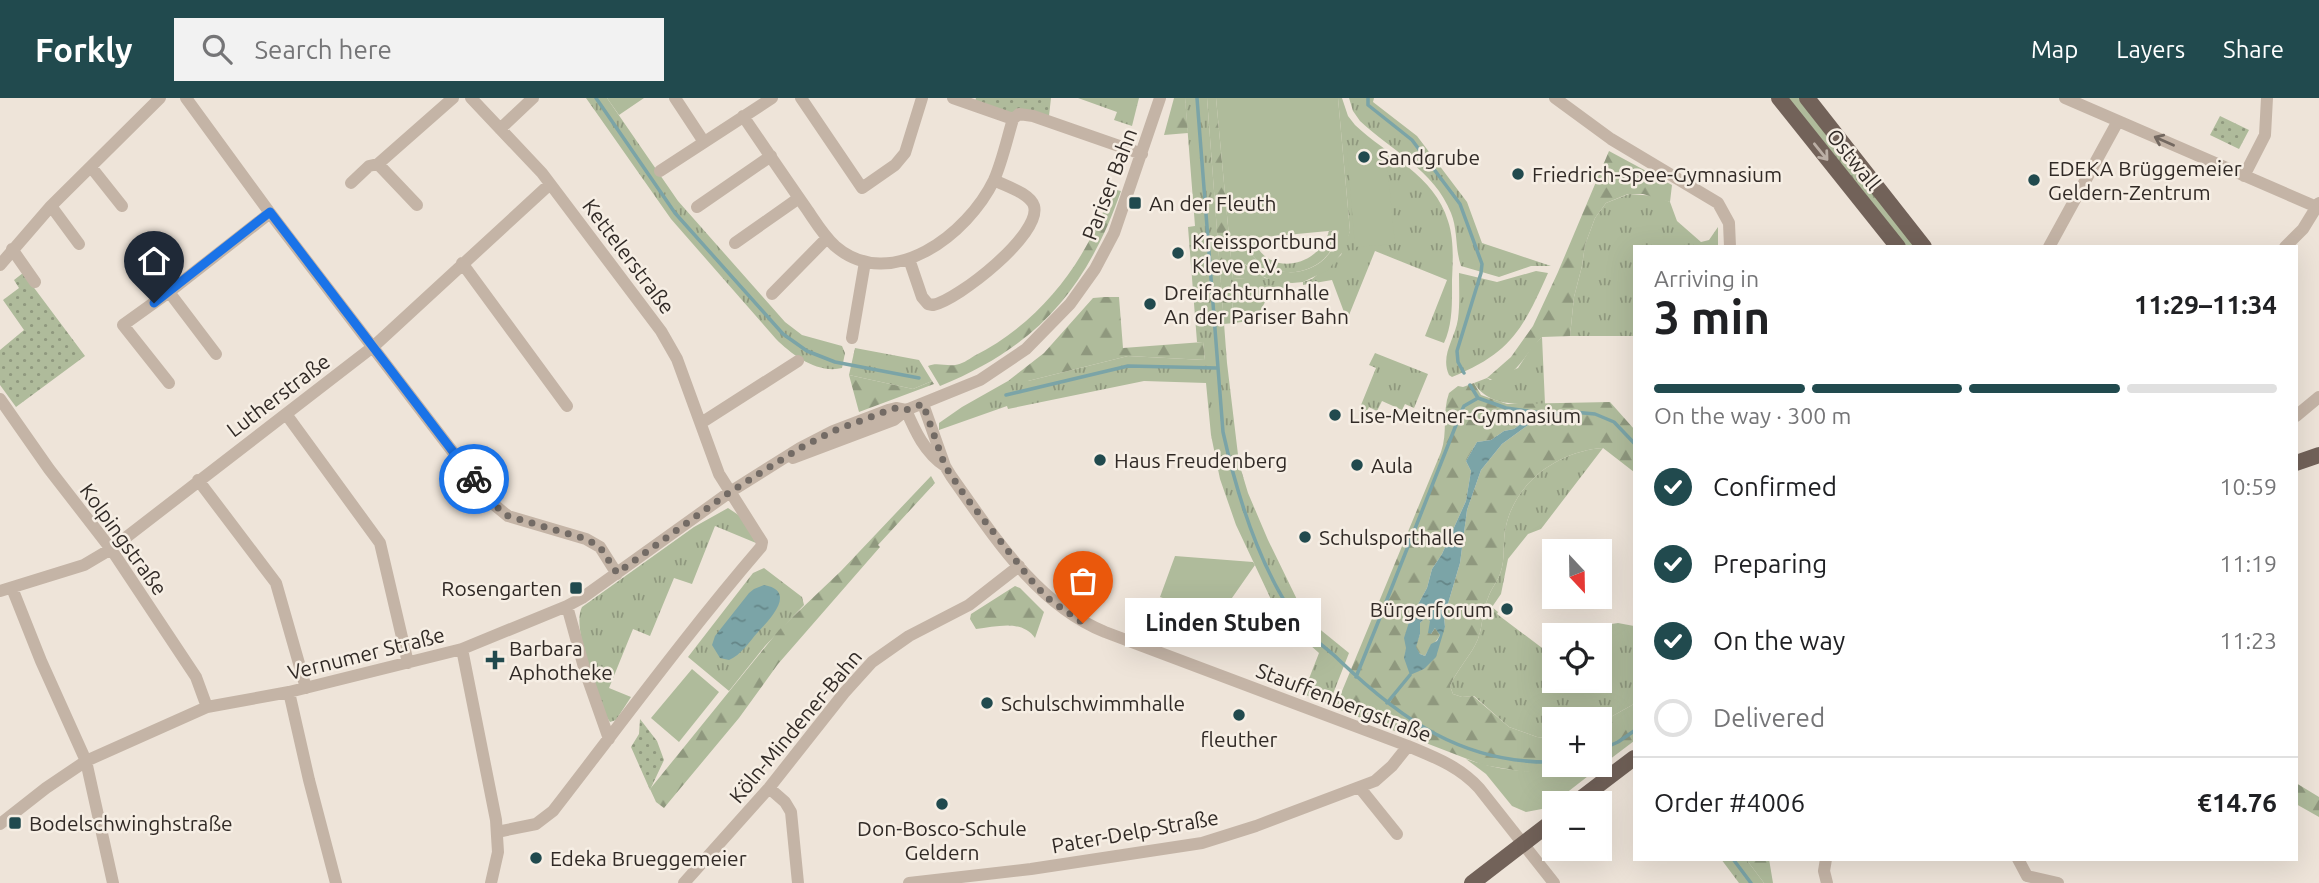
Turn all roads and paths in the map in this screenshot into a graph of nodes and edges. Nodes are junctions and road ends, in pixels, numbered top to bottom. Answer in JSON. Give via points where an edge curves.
{"nodes":[{"id":1,"x":160,"y":98,"type":"edge"},
{"id":2,"x":186,"y":98,"type":"edge"},
{"id":3,"x":453,"y":98,"type":"edge"},
{"id":4,"x":471,"y":98,"type":"edge"},
{"id":5,"x":533,"y":98,"type":"edge"},
{"id":6,"x":675,"y":98,"type":"edge"},
{"id":7,"x":772,"y":98,"type":"edge"},
{"id":8,"x":801,"y":98,"type":"edge"},
{"id":9,"x":922,"y":98,"type":"edge"},
{"id":10,"x":953,"y":98,"type":"edge"},
{"id":11,"x":1160,"y":98,"type":"edge"},
{"id":12,"x":1555,"y":98,"type":"edge"},
{"id":13,"x":1779,"y":98,"type":"edge"},
{"id":14,"x":1807,"y":98,"type":"edge"},
{"id":15,"x":2267,"y":98,"type":"edge"},
{"id":16,"x":2068,"y":99,"type":"edge"},
{"id":17,"x":975,"y":102,"type":"edge"},
{"id":18,"x":743,"y":116,"type":"junction"},
{"id":19,"x":1013,"y":120,"type":"junction"},
{"id":20,"x":2118,"y":121,"type":"junction"},
{"id":21,"x":500,"y":129,"type":"junction"},
{"id":22,"x":704,"y":142,"type":"junction"},
{"id":23,"x":1142,"y":154,"type":"junction"},
{"id":24,"x":771,"y":156,"type":"junction"},
{"id":25,"x":378,"y":164,"type":"junction"},
{"id":26,"x":91,"y":167,"type":"junction"},
{"id":27,"x":660,"y":171,"type":"dead end"},
{"id":28,"x":2244,"y":176,"type":"junction"},
{"id":29,"x":994,"y":180,"type":"junction"},
{"id":30,"x":351,"y":183,"type":"dead end"},
{"id":31,"x":550,"y":184,"type":"junction"},
{"id":32,"x":799,"y":198,"type":"junction"},
{"id":33,"x":122,"y":205,"type":"dead end"},
{"id":34,"x":417,"y":205,"type":"dead end"},
{"id":35,"x":51,"y":206,"type":"junction"},
{"id":36,"x":2318,"y":206,"type":"edge"},
{"id":37,"x":697,"y":207,"type":"dead end"},
{"id":38,"x":270,"y":212,"type":"junction"},
{"id":39,"x":827,"y":238,"type":"junction"},
{"id":40,"x":734,"y":243,"type":"dead end"},
{"id":41,"x":79,"y":244,"type":"dead end"},
{"id":42,"x":1730,"y":245,"type":"edge"},
{"id":43,"x":1896,"y":245,"type":"edge"},
{"id":44,"x":1922,"y":245,"type":"edge"},
{"id":45,"x":2050,"y":245,"type":"edge"},
{"id":46,"x":2287,"y":245,"type":"edge"},
{"id":47,"x":12,"y":249,"type":"junction"},
{"id":48,"x":909,"y":259,"type":"junction"},
{"id":49,"x":865,"y":262,"type":"junction"},
{"id":50,"x":462,"y":263,"type":"junction"},
{"id":51,"x":0,"y":265,"type":"edge"},
{"id":52,"x":35,"y":282,"type":"dead end"},
{"id":53,"x":169,"y":292,"type":"junction"},
{"id":54,"x":772,"y":294,"type":"dead end"},
{"id":55,"x":852,"y":338,"type":"dead end"},
{"id":56,"x":374,"y":346,"type":"junction"},
{"id":57,"x":216,"y":354,"type":"dead end"},
{"id":58,"x":798,"y":361,"type":"dead end"},
{"id":59,"x":169,"y":383,"type":"dead end"},
{"id":60,"x":2319,"y":397,"type":"edge"},
{"id":61,"x":0,"y":399,"type":"edge"},
{"id":62,"x":923,"y":404,"type":"junction"},
{"id":63,"x":566,"y":406,"type":"dead end"},
{"id":64,"x":906,"y":410,"type":"junction"},
{"id":65,"x":286,"y":414,"type":"junction"},
{"id":66,"x":2298,"y":414,"type":"edge"},
{"id":67,"x":701,"y":423,"type":"junction"},
{"id":68,"x":2319,"y":455,"type":"edge"},
{"id":69,"x":2298,"y":462,"type":"edge"},
{"id":70,"x":945,"y":466,"type":"junction"},
{"id":71,"x":198,"y":480,"type":"junction"},
{"id":72,"x":730,"y":492,"type":"junction"},
{"id":73,"x":111,"y":548,"type":"junction"},
{"id":74,"x":1019,"y":566,"type":"junction"},
{"id":75,"x":617,"y":573,"type":"junction"},
{"id":76,"x":6,"y":590,"type":"edge"},
{"id":77,"x":567,"y":606,"type":"junction"},
{"id":78,"x":462,"y":649,"type":"junction"},
{"id":79,"x":408,"y":663,"type":"junction"},
{"id":80,"x":306,"y":688,"type":"junction"},
{"id":81,"x":289,"y":692,"type":"junction"},
{"id":82,"x":206,"y":707,"type":"junction"},
{"id":83,"x":609,"y":739,"type":"junction"},
{"id":84,"x":1408,"y":746,"type":"junction"},
{"id":85,"x":1633,"y":759,"type":"edge"},
{"id":86,"x":86,"y":761,"type":"junction"},
{"id":87,"x":769,"y":788,"type":"junction"},
{"id":88,"x":1360,"y":788,"type":"junction"},
{"id":89,"x":1591,"y":791,"type":"edge"},
{"id":90,"x":0,"y":824,"type":"edge"},
{"id":91,"x":1542,"y":829,"type":"edge"},
{"id":92,"x":497,"y":832,"type":"junction"},
{"id":93,"x":1397,"y":834,"type":"dead end"},
{"id":94,"x":1524,"y":843,"type":"junction"},
{"id":95,"x":1826,"y":861,"type":"edge"},
{"id":96,"x":2019,"y":861,"type":"edge"},
{"id":97,"x":2024,"y":880,"type":"edge"},
{"id":98,"x":113,"y":883,"type":"edge"},
{"id":99,"x":336,"y":883,"type":"edge"},
{"id":100,"x":491,"y":883,"type":"edge"},
{"id":101,"x":684,"y":883,"type":"edge"},
{"id":102,"x":798,"y":883,"type":"edge"},
{"id":103,"x":909,"y":883,"type":"edge"},
{"id":104,"x":1472,"y":883,"type":"edge"},
{"id":105,"x":1554,"y":883,"type":"edge"},
{"id":106,"x":1827,"y":883,"type":"edge"},
{"id":107,"x":2058,"y":883,"type":"edge"}],
"edges":[{"from":1,"to":26,"type":"street"},
{"from":2,"to":38,"type":"street"},
{"from":3,"to":25,"type":"street"},
{"from":4,"to":21,"type":"street","name":"Kettelerstraße"},
{"from":5,"to":21,"type":"street"},
{"from":6,"to":22,"type":"street"},
{"from":7,"to":18,"type":"street"},
{"from":8,"to":9,"type":"street","via":[[862,188],[905,153]]},
{"from":10,"to":17,"type":"street"},
{"from":11,"to":23,"type":"street","name":"Pariser Bahn"},
{"from":12,"to":42,"type":"street","via":[[1611,139],[1718,203],[1729,223]]},
{"from":13,"to":43,"type":"main road","name":"Ostwall","one_way":true},
{"from":14,"to":44,"type":"main road","name":"Ostwall"},
{"from":15,"to":28,"type":"street","via":[[2265,135]]},
{"from":16,"to":20,"type":"street"},
{"from":17,"to":19,"type":"street"},
{"from":18,"to":22,"type":"street"},
{"from":18,"to":24,"type":"street"},
{"from":19,"to":23,"type":"street","via":[[1019,114],[1032,116]]},
{"from":19,"to":29,"type":"street"},
{"from":28,"to":20,"type":"street","one_way":true},
{"from":20,"to":45,"type":"street"},
{"from":21,"to":31,"type":"street","name":"Kettelerstraße"},
{"from":22,"to":27,"type":"street"},
{"from":23,"to":62,"type":"street","name":"Pariser Bahn","via":[[1105,252],[1063,312],[995,372]]},
{"from":24,"to":32,"type":"street"},
{"from":24,"to":37,"type":"street"},
{"from":25,"to":30,"type":"street","via":[[369,166]]},
{"from":25,"to":34,"type":"street"},
{"from":26,"to":33,"type":"street"},
{"from":26,"to":35,"type":"street"},
{"from":28,"to":36,"type":"street"},
{"from":29,"to":48,"type":"street","via":[[957,228]]},
{"from":29,"to":48,"type":"street","via":[[1025,196],[1035,209],[1025,230],[994,267],[963,291],[928,304]]},
{"from":31,"to":50,"type":"street","name":"Lutherstraße"},
{"from":31,"to":67,"type":"street","name":"Kettelerstraße","via":[[662,331]]},
{"from":32,"to":39,"type":"street"},
{"from":32,"to":40,"type":"street"},
{"from":35,"to":41,"type":"street"},
{"from":35,"to":47,"type":"street"},
{"from":36,"to":46,"type":"street"},
{"from":38,"to":53,"type":"street"},
{"from":38,"to":56,"type":"street"},
{"from":39,"to":49,"type":"street","via":[[845,254]]},
{"from":39,"to":54,"type":"street"},
{"from":47,"to":51,"type":"street"},
{"from":47,"to":52,"type":"street"},
{"from":48,"to":49,"type":"street","via":[[890,264]]},
{"from":49,"to":55,"type":"street"},
{"from":50,"to":56,"type":"street","name":"Lutherstraße"},
{"from":50,"to":63,"type":"street"},
{"from":53,"to":57,"type":"street"},
{"from":53,"to":59,"type":"street","via":[[123,324]]},
{"from":56,"to":65,"type":"street","name":"Lutherstraße"},
{"from":56,"to":75,"type":"street","via":[[492,503],[508,516],[586,539],[600,547]]},
{"from":58,"to":67,"type":"street"},
{"from":60,"to":66,"type":"street"},
{"from":61,"to":73,"type":"street","name":"Kolpingstraße"},
{"from":62,"to":64,"type":"street","name":"Vernumer Straße"},
{"from":62,"to":70,"type":"street","name":"Stauffenbergstraße"},
{"from":64,"to":70,"type":"street","name":"Stauffenbergstraße","via":[[920,439]]},
{"from":64,"to":72,"type":"street","name":"Vernumer Straße","via":[[888,410],[833,431]]},
{"from":65,"to":71,"type":"street","name":"Lutherstraße"},
{"from":65,"to":79,"type":"street","via":[[380,543]]},
{"from":67,"to":72,"type":"street","name":"Kettelerstraße"},
{"from":68,"to":69,"type":"main road"},
{"from":70,"to":74,"type":"street","name":"Stauffenbergstraße"},
{"from":71,"to":73,"type":"street","name":"Lutherstraße"},
{"from":71,"to":80,"type":"street","via":[[276,583]]},
{"from":72,"to":75,"type":"street","name":"Vernumer Straße"},
{"from":72,"to":83,"type":"street","via":[[761,538],[761,547]]},
{"from":73,"to":76,"type":"street","name":"Lutherstraße","via":[[84,565]]},
{"from":73,"to":82,"type":"street","name":"Kolpingstraße","via":[[196,677]]},
{"from":74,"to":84,"type":"street","name":"Stauffenbergstraße","via":[[1050,600],[1094,628]]},
{"from":74,"to":87,"type":"street","name":"Köln-Mindener-Bahn","via":[[969,605],[909,636],[872,662]]},
{"from":75,"to":77,"type":"street","name":"Vernumer Straße"},
{"from":76,"to":86,"type":"street"},
{"from":77,"to":78,"type":"street","name":"Vernumer Straße"},
{"from":77,"to":83,"type":"street"},
{"from":78,"to":79,"type":"street","name":"Vernumer Straße"},
{"from":78,"to":92,"type":"street"},
{"from":79,"to":80,"type":"street","name":"Vernumer Straße"},
{"from":80,"to":81,"type":"street","name":"Vernumer Straße"},
{"from":81,"to":82,"type":"street","name":"Vernumer Straße"},
{"from":81,"to":99,"type":"street"},
{"from":82,"to":86,"type":"street","name":"Vernumer Straße"},
{"from":83,"to":92,"type":"street","via":[[546,818]]},
{"from":84,"to":88,"type":"street","name":"Pater-Delp-Straße","via":[[1384,774]]},
{"from":84,"to":94,"type":"street","name":"Stauffenbergstraße","via":[[1469,776]]},
{"from":85,"to":89,"type":"main road"},
{"from":86,"to":90,"type":"street","name":"Vernumer Straße"},
{"from":86,"to":98,"type":"street"},
{"from":87,"to":101,"type":"street","name":"Köln-Mindener-Bahn"},
{"from":87,"to":102,"type":"street","via":[[791,812]]},
{"from":88,"to":93,"type":"street"},
{"from":88,"to":103,"type":"street","name":"Pater-Delp-Straße","via":[[1202,843]]},
{"from":91,"to":94,"type":"main road"},
{"from":92,"to":100,"type":"street"},
{"from":94,"to":104,"type":"main road"},
{"from":94,"to":105,"type":"street","name":"Stauffenbergstraße"},
{"from":95,"to":106,"type":"street"},
{"from":96,"to":97,"type":"street"},
{"from":97,"to":107,"type":"street"}]}
